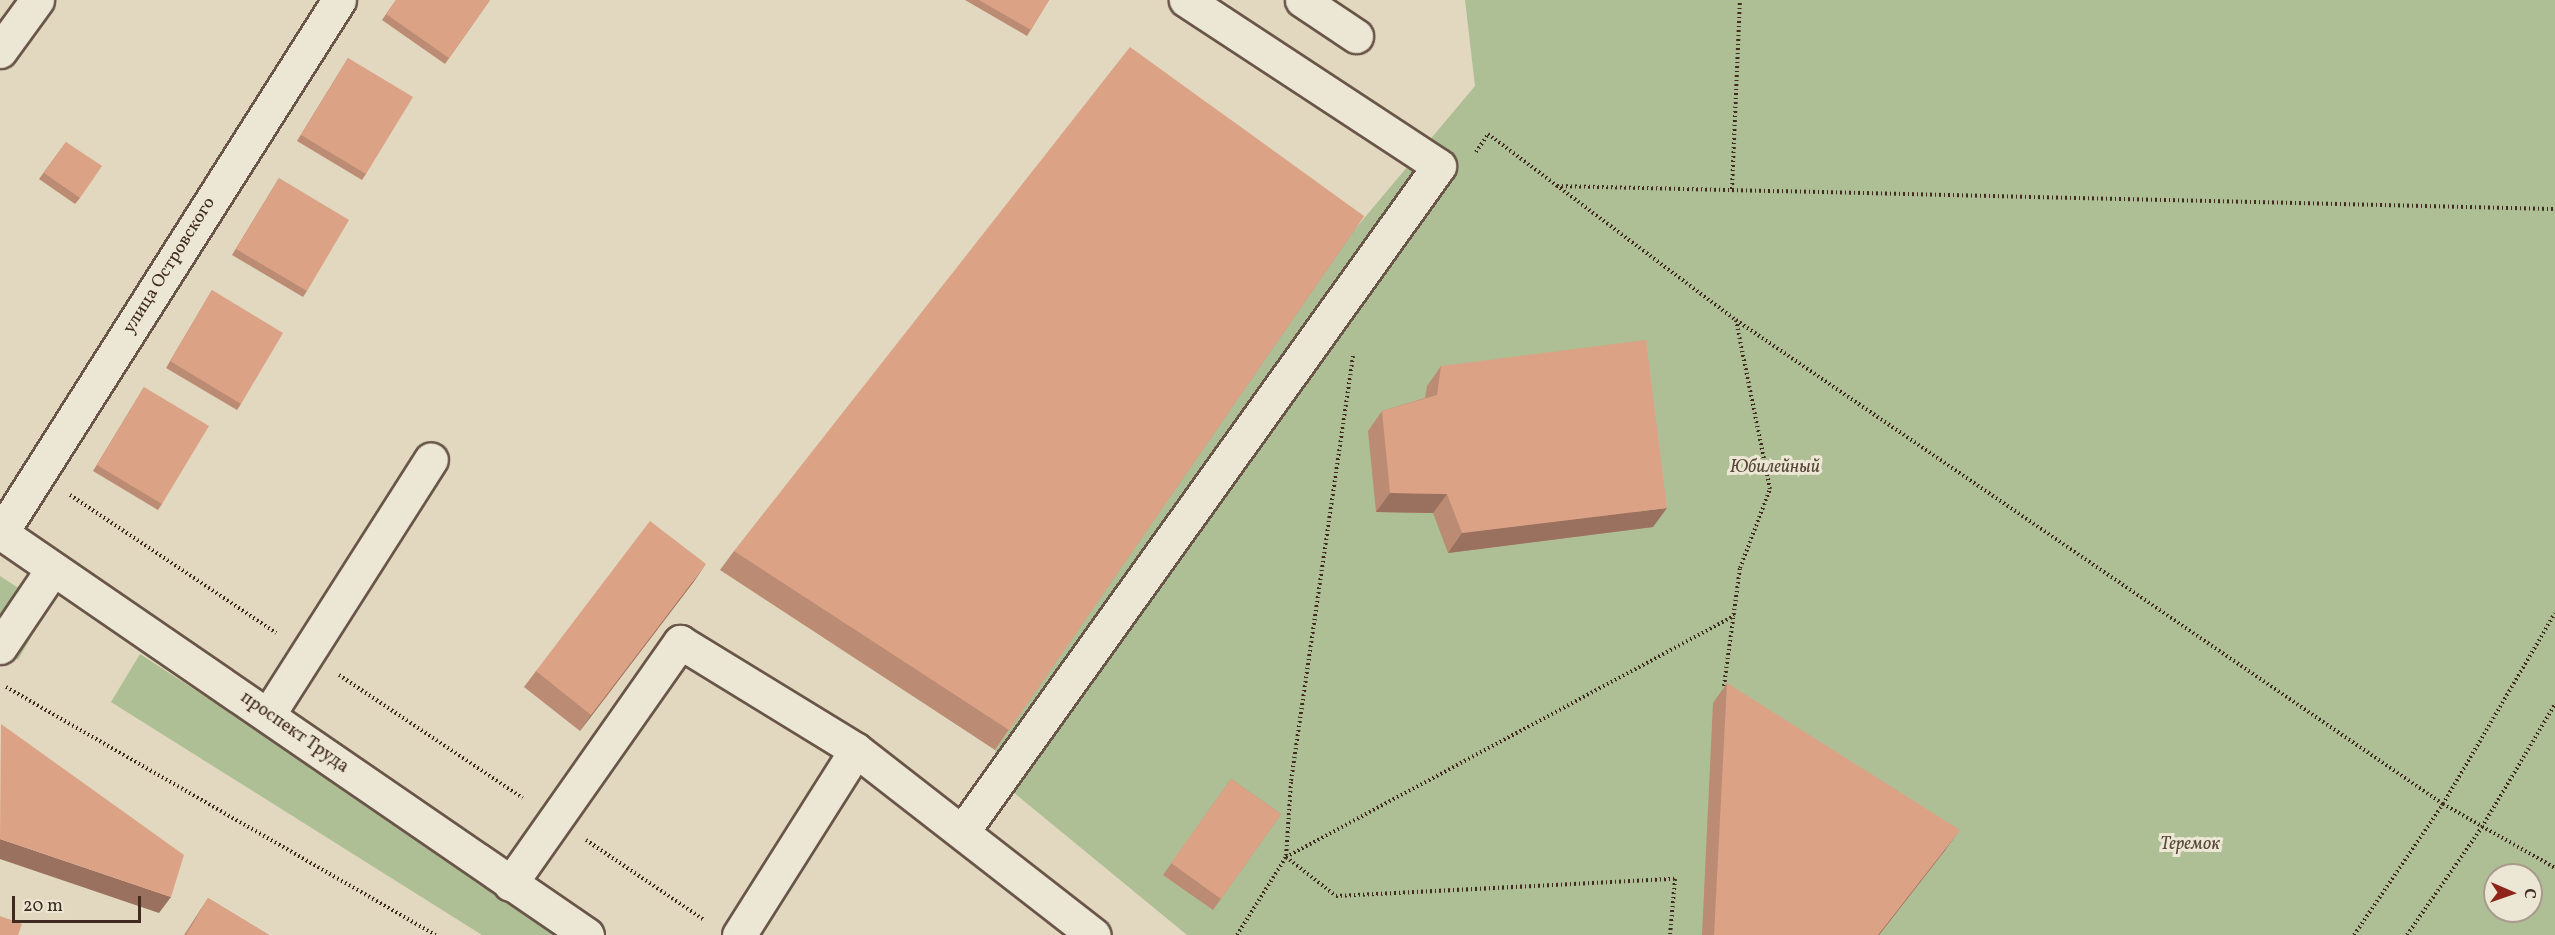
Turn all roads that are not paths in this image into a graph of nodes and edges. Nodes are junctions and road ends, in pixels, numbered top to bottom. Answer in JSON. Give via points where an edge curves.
{"nodes":[{"id":1,"x":37,"y":0,"type":"edge"},
{"id":2,"x":339,"y":0,"type":"edge"},
{"id":3,"x":1186,"y":0,"type":"edge"},
{"id":4,"x":1302,"y":0,"type":"edge"},
{"id":5,"x":1356,"y":36,"type":"dead end"},
{"id":6,"x":0,"y":51,"type":"edge"},
{"id":7,"x":431,"y":459,"type":"dead end"},
{"id":8,"x":1,"y":533,"type":"edge"},
{"id":9,"x":52,"y":570,"type":"junction"},
{"id":10,"x":0,"y":647,"type":"edge"},
{"id":11,"x":268,"y":715,"type":"junction"},
{"id":12,"x":856,"y":750,"type":"junction"},
{"id":13,"x":962,"y":832,"type":"junction"},
{"id":14,"x":510,"y":884,"type":"junction"},
{"id":15,"x":587,"y":935,"type":"edge"},
{"id":16,"x":739,"y":935,"type":"edge"},
{"id":17,"x":1094,"y":935,"type":"edge"}],
"edges":[{"from":1,"to":6,"type":"street"},
{"from":2,"to":8,"type":"street","name":"улица Островского"},
{"from":3,"to":13,"type":"street","via":[[1439,166]]},
{"from":4,"to":5,"type":"street"},
{"from":7,"to":11,"type":"street"},
{"from":8,"to":9,"type":"street","name":"проспект Труда"},
{"from":9,"to":10,"type":"street"},
{"from":9,"to":11,"type":"street","name":"проспект Труда"},
{"from":11,"to":14,"type":"street","name":"проспект Труда"},
{"from":12,"to":13,"type":"street"},
{"from":12,"to":14,"type":"street","via":[[680,642]]},
{"from":12,"to":16,"type":"street"},
{"from":13,"to":17,"type":"street"},
{"from":14,"to":15,"type":"street","name":"проспект Труда"}]}
